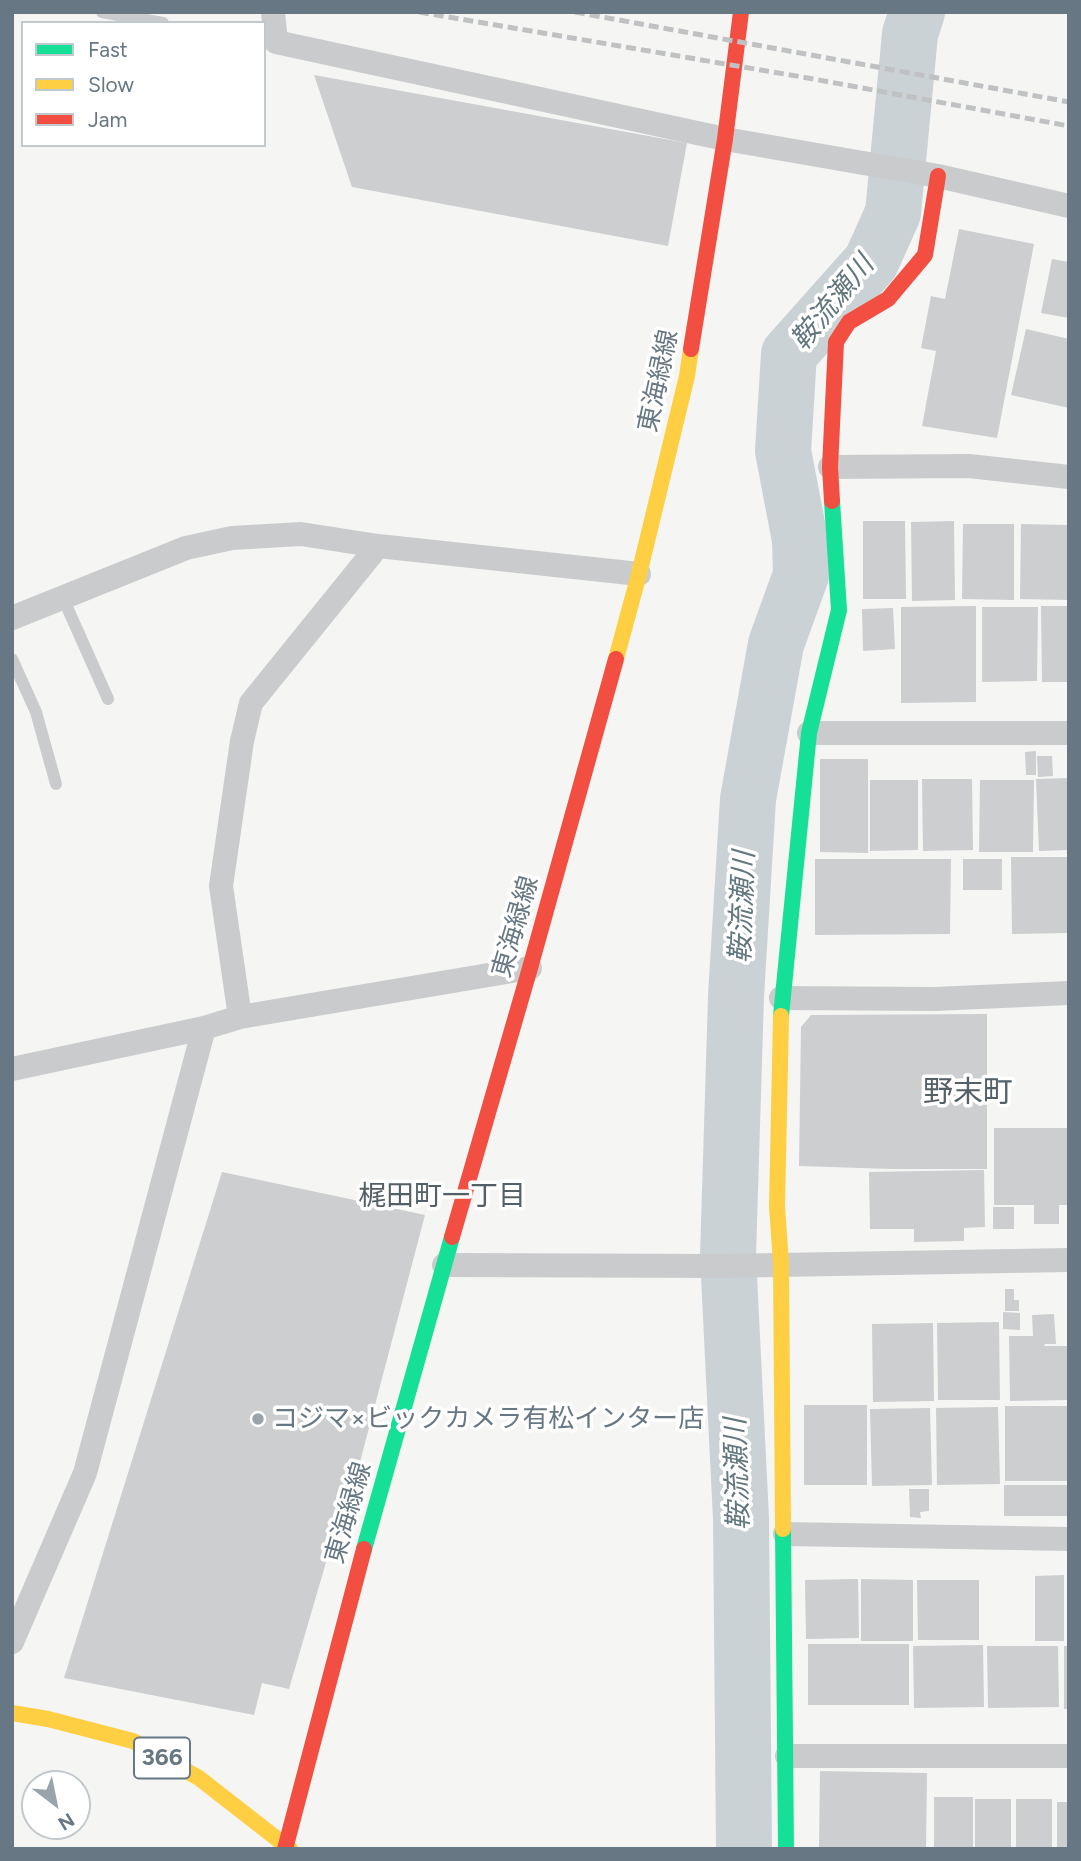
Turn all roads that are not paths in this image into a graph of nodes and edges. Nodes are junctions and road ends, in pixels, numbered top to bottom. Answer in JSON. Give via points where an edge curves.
{"nodes":[{"id":1,"x":102,"y":12,"type":"edge"},
{"id":2,"x":273,"y":12,"type":"edge"},
{"id":3,"x":741,"y":12,"type":"edge"},
{"id":4,"x":152,"y":21,"type":"edge"},
{"id":5,"x":270,"y":41,"type":"edge"},
{"id":6,"x":725,"y":139,"type":"junction"},
{"id":7,"x":928,"y":175,"type":"junction"},
{"id":8,"x":1069,"y":206,"type":"edge"},
{"id":9,"x":830,"y":467,"type":"junction"},
{"id":10,"x":1069,"y":477,"type":"edge"},
{"id":11,"x":378,"y":546,"type":"junction"},
{"id":12,"x":639,"y":574,"type":"junction"},
{"id":13,"x":62,"y":598,"type":"junction"},
{"id":14,"x":12,"y":618,"type":"edge"},
{"id":15,"x":12,"y":659,"type":"edge"},
{"id":16,"x":108,"y":699,"type":"dead end"},
{"id":17,"x":809,"y":733,"type":"junction"},
{"id":18,"x":1069,"y":733,"type":"edge"},
{"id":19,"x":56,"y":784,"type":"dead end"},
{"id":20,"x":530,"y":968,"type":"junction"},
{"id":21,"x":1069,"y":993,"type":"edge"},
{"id":22,"x":781,"y":998,"type":"junction"},
{"id":23,"x":240,"y":1017,"type":"junction"},
{"id":24,"x":204,"y":1028,"type":"junction"},
{"id":25,"x":12,"y":1069,"type":"edge"},
{"id":26,"x":1069,"y":1260,"type":"edge"},
{"id":27,"x":781,"y":1264,"type":"junction"},
{"id":28,"x":443,"y":1265,"type":"junction"},
{"id":29,"x":785,"y":1534,"type":"junction"},
{"id":30,"x":1069,"y":1539,"type":"edge"},
{"id":31,"x":12,"y":1642,"type":"edge"},
{"id":32,"x":12,"y":1713,"type":"edge"},
{"id":33,"x":787,"y":1756,"type":"junction"},
{"id":34,"x":1069,"y":1756,"type":"edge"},
{"id":35,"x":287,"y":1847,"type":"edge"},
{"id":36,"x":786,"y":1849,"type":"edge"}],
"edges":[{"from":1,"to":4,"type":"lane"},
{"from":2,"to":5,"type":"street"},
{"from":3,"to":6,"type":"main road","name":"東海緑線"},
{"from":5,"to":6,"type":"street"},
{"from":6,"to":7,"type":"street"},
{"from":6,"to":12,"type":"main road","name":"東海緑線","via":[[687,376]]},
{"from":7,"to":8,"type":"street"},
{"from":7,"to":9,"type":"main road","via":[[925,255],[888,299],[849,322],[836,342]]},
{"from":9,"to":10,"type":"street","via":[[969,466]]},
{"from":9,"to":17,"type":"main road","via":[[839,610]]},
{"from":11,"to":12,"type":"street"},
{"from":11,"to":13,"type":"street","via":[[301,534],[232,538],[187,548]]},
{"from":11,"to":23,"type":"street","via":[[251,703],[221,886]]},
{"from":12,"to":20,"type":"main road","name":"東海緑線"},
{"from":13,"to":14,"type":"street"},
{"from":13,"to":16,"type":"lane"},
{"from":15,"to":19,"type":"lane","via":[[36,712]]},
{"from":17,"to":18,"type":"street"},
{"from":17,"to":22,"type":"main road"},
{"from":20,"to":23,"type":"street"},
{"from":20,"to":28,"type":"main road","name":"東海緑線"},
{"from":21,"to":22,"type":"street","via":[[935,999]]},
{"from":22,"to":27,"type":"main road","via":[[777,1206]]},
{"from":23,"to":24,"type":"street"},
{"from":24,"to":25,"type":"street"},
{"from":24,"to":31,"type":"street","via":[[85,1473]]},
{"from":26,"to":27,"type":"street"},
{"from":27,"to":28,"type":"street"},
{"from":27,"to":29,"type":"main road"},
{"from":28,"to":35,"type":"main road","name":"東海緑線","via":[[348,1605]]},
{"from":29,"to":30,"type":"street"},
{"from":29,"to":33,"type":"main road"},
{"from":32,"to":35,"type":"main road","number":"366","via":[[133,1741],[199,1778]]},
{"from":33,"to":34,"type":"street"},
{"from":33,"to":36,"type":"main road"}]}
